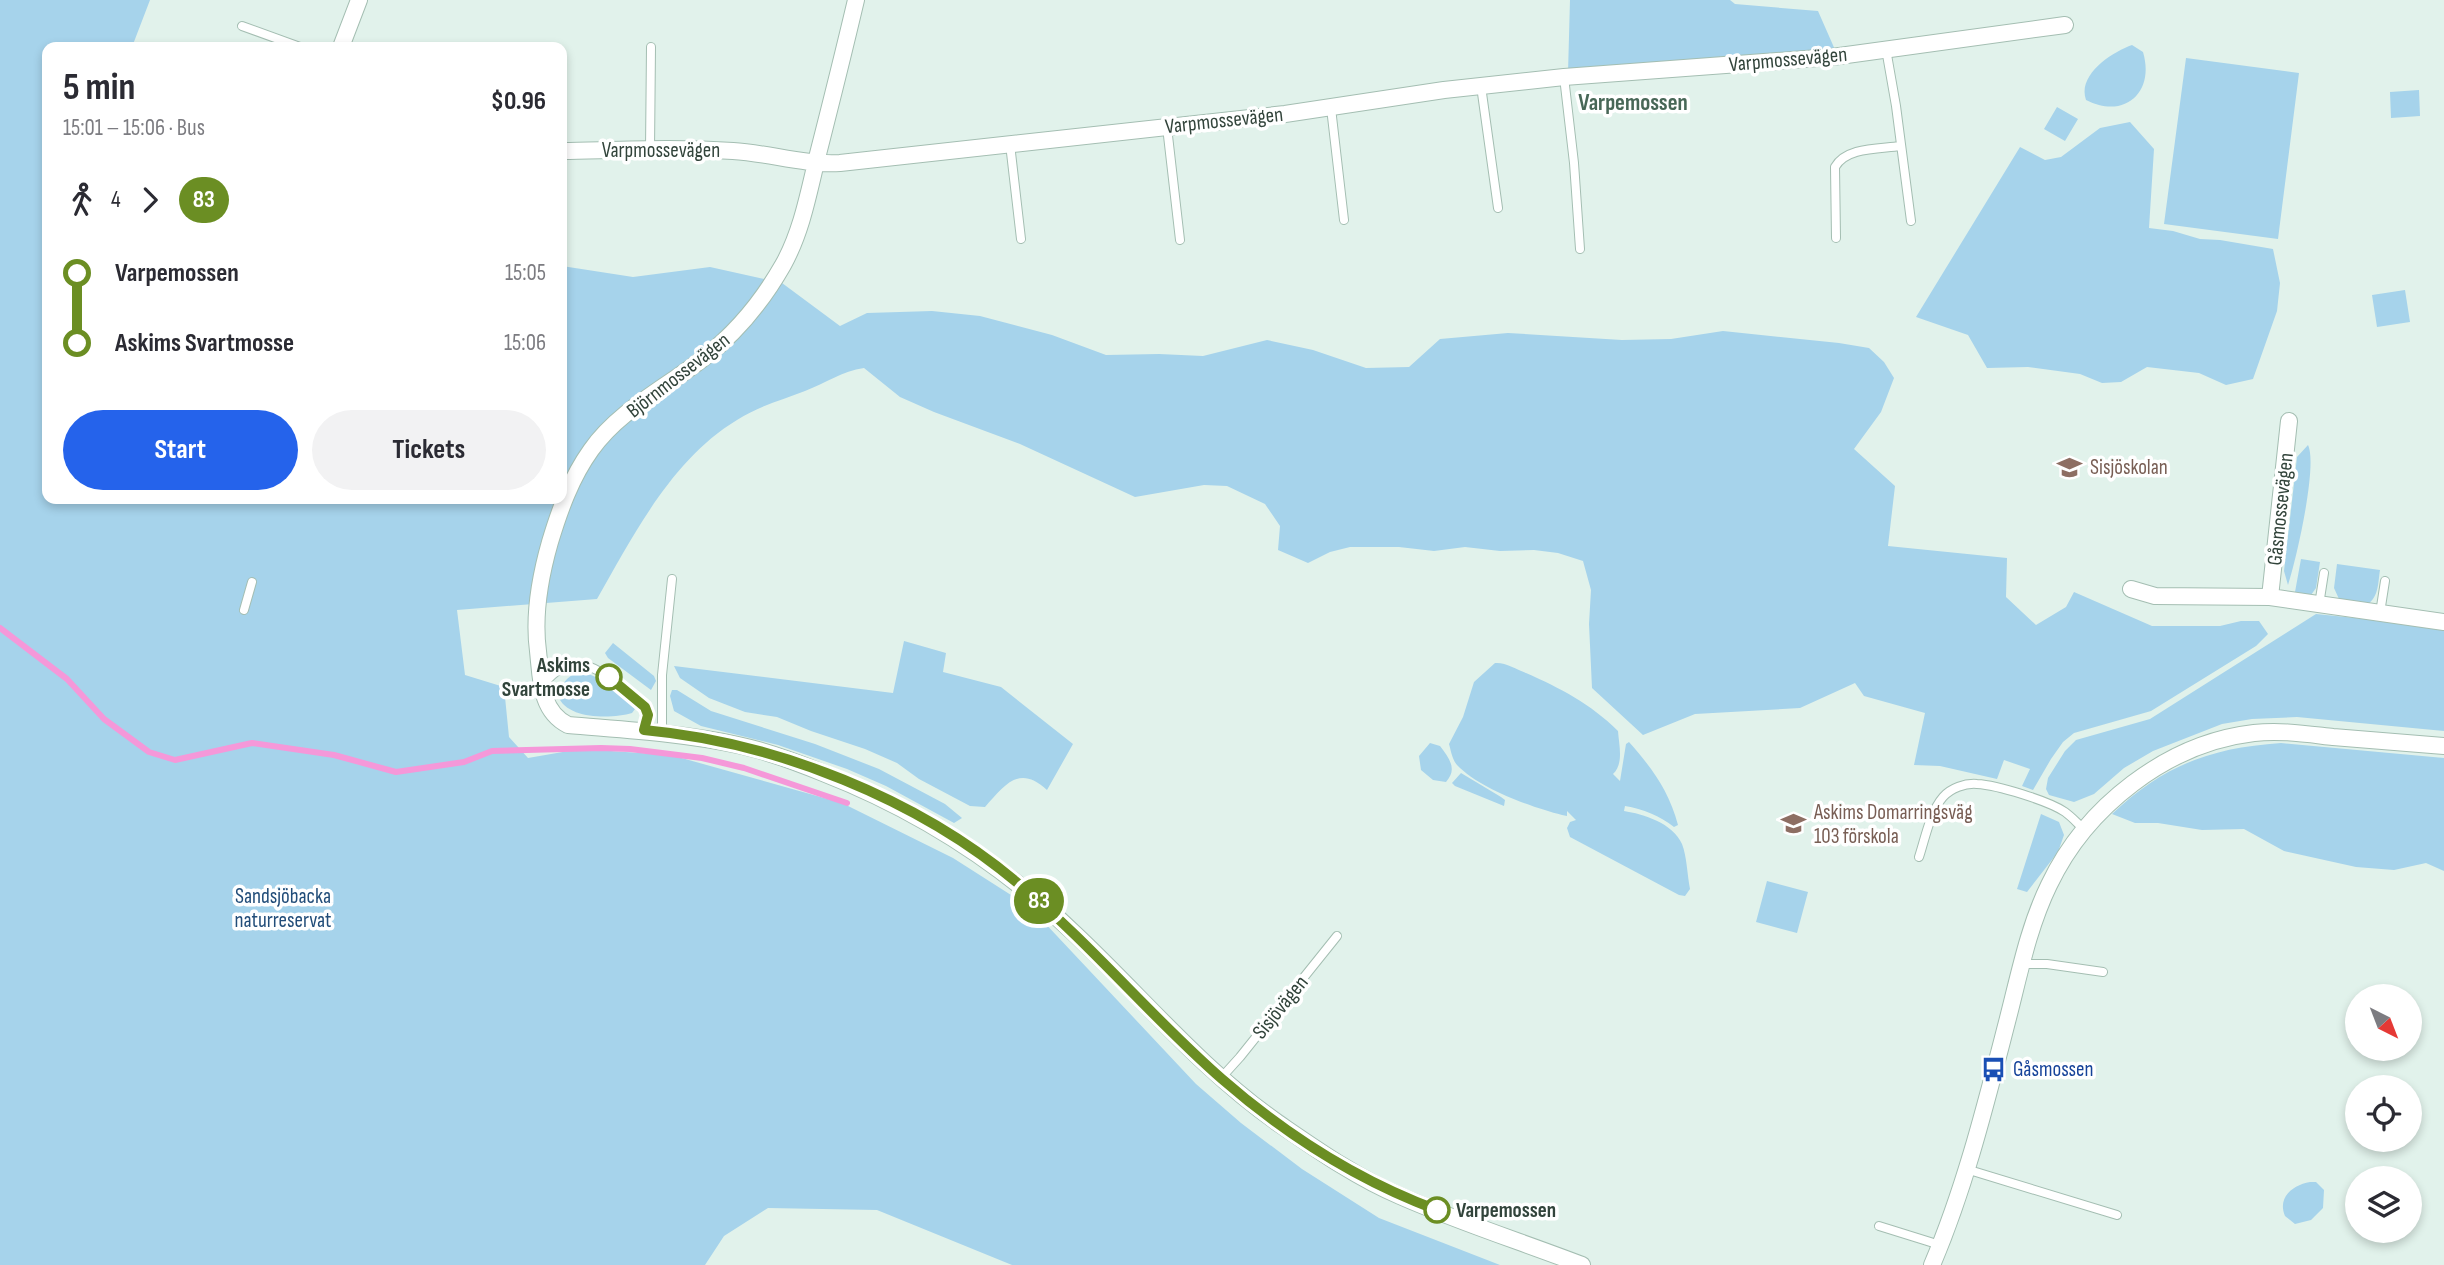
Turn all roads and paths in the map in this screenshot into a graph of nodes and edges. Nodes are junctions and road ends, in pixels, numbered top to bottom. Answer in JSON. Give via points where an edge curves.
{"nodes":[{"id":1,"x":359,"y":0,"type":"edge"},
{"id":2,"x":856,"y":0,"type":"edge"},
{"id":3,"x":2065,"y":25,"type":"dead end"},
{"id":4,"x":242,"y":26,"type":"dead end"},
{"id":5,"x":286,"y":42,"type":"edge"},
{"id":6,"x":343,"y":42,"type":"edge"},
{"id":7,"x":651,"y":47,"type":"dead end"},
{"id":8,"x":1886,"y":49,"type":"junction"},
{"id":9,"x":1564,"y":77,"type":"junction"},
{"id":10,"x":1481,"y":86,"type":"junction"},
{"id":11,"x":1331,"y":108,"type":"junction"},
{"id":12,"x":1167,"y":127,"type":"junction"},
{"id":13,"x":1010,"y":144,"type":"junction"},
{"id":14,"x":1900,"y":146,"type":"junction"},
{"id":15,"x":650,"y":149,"type":"junction"},
{"id":16,"x":567,"y":151,"type":"edge"},
{"id":17,"x":816,"y":164,"type":"junction"},
{"id":18,"x":1498,"y":208,"type":"dead end"},
{"id":19,"x":1344,"y":220,"type":"dead end"},
{"id":20,"x":1911,"y":221,"type":"dead end"},
{"id":21,"x":1836,"y":237,"type":"dead end"},
{"id":22,"x":1021,"y":239,"type":"dead end"},
{"id":23,"x":1180,"y":240,"type":"dead end"},
{"id":24,"x":1580,"y":249,"type":"dead end"},
{"id":25,"x":2289,"y":421,"type":"dead end"},
{"id":26,"x":567,"y":492,"type":"edge"},
{"id":27,"x":562,"y":504,"type":"edge"},
{"id":28,"x":2324,"y":573,"type":"dead end"},
{"id":29,"x":672,"y":579,"type":"dead end"},
{"id":30,"x":2385,"y":581,"type":"dead end"},
{"id":31,"x":252,"y":582,"type":"dead end"},
{"id":32,"x":2131,"y":589,"type":"dead end"},
{"id":33,"x":2270,"y":597,"type":"junction"},
{"id":34,"x":2319,"y":604,"type":"junction"},
{"id":35,"x":244,"y":610,"type":"dead end"},
{"id":36,"x":2380,"y":613,"type":"junction"},
{"id":37,"x":2444,"y":622,"type":"edge"},
{"id":38,"x":542,"y":686,"type":"junction"},
{"id":39,"x":644,"y":730,"type":"junction"},
{"id":40,"x":662,"y":732,"type":"junction"},
{"id":41,"x":2444,"y":746,"type":"edge"},
{"id":42,"x":2085,"y":830,"type":"junction"},
{"id":43,"x":1919,"y":857,"type":"dead end"},
{"id":44,"x":1337,"y":936,"type":"dead end"},
{"id":45,"x":2020,"y":964,"type":"junction"},
{"id":46,"x":2103,"y":972,"type":"dead end"},
{"id":47,"x":1221,"y":1078,"type":"junction"},
{"id":48,"x":1966,"y":1169,"type":"junction"},
{"id":49,"x":2117,"y":1215,"type":"dead end"},
{"id":50,"x":1879,"y":1226,"type":"dead end"},
{"id":51,"x":1940,"y":1245,"type":"junction"},
{"id":52,"x":1582,"y":1265,"type":"edge"},
{"id":53,"x":1932,"y":1265,"type":"edge"}],
"edges":[{"from":1,"to":6,"type":"street"},
{"from":2,"to":17,"type":"street","name":"Björnmossevägen"},
{"from":3,"to":8,"type":"street","name":"Varpmossevägen"},
{"from":4,"to":5,"type":"lane"},
{"from":7,"to":15,"type":"lane"},
{"from":8,"to":9,"type":"street","name":"Varpmossevägen"},
{"from":8,"to":14,"type":"lane"},
{"from":9,"to":10,"type":"street","name":"Varpmossevägen"},
{"from":9,"to":24,"type":"lane"},
{"from":10,"to":11,"type":"street","name":"Varpmossevägen"},
{"from":10,"to":18,"type":"lane"},
{"from":11,"to":12,"type":"street","name":"Varpmossevägen"},
{"from":11,"to":19,"type":"lane"},
{"from":12,"to":13,"type":"street","name":"Varpmossevägen"},
{"from":12,"to":23,"type":"lane"},
{"from":13,"to":17,"type":"street","name":"Varpmossevägen"},
{"from":13,"to":22,"type":"lane"},
{"from":14,"to":20,"type":"lane"},
{"from":14,"to":21,"type":"lane","via":[[1853,152],[1839,160],[1835,167]]},
{"from":15,"to":16,"type":"street","name":"Varpmossevägen"},
{"from":15,"to":17,"type":"street","name":"Varpmossevägen","via":[[737,151]]},
{"from":17,"to":26,"type":"street","name":"Björnmossevägen","via":[[785,262],[763,297],[739,327],[706,356],[615,425],[592,448]]},
{"from":25,"to":33,"type":"street","name":"Gåsmossevägen"},
{"from":27,"to":38,"type":"street","name":"Björnmossevägen","via":[[543,565],[537,603]]},
{"from":28,"to":34,"type":"lane"},
{"from":29,"to":40,"type":"lane","via":[[662,675]]},
{"from":30,"to":36,"type":"lane"},
{"from":31,"to":35,"type":"lane"},
{"from":32,"to":33,"type":"street","via":[[2155,596]]},
{"from":33,"to":34,"type":"street"},
{"from":34,"to":36,"type":"street"},
{"from":36,"to":37,"type":"street"},
{"from":38,"to":39,"type":"street","name":"Björnmossevägen","via":[[550,710],[568,725]]},
{"from":38,"to":39,"type":"lane","via":[[554,671],[567,665],[590,665],[645,707]]},
{"from":39,"to":40,"type":"street"},
{"from":40,"to":47,"type":"street","via":[[740,745],[804,766],[883,799],[962,843],[1047,908]]},
{"from":41,"to":42,"type":"street","via":[[2283,732],[2232,737],[2187,752],[2141,778]]},
{"from":42,"to":43,"type":"lane","via":[[2050,805],[1977,783],[1962,785],[1942,798]]},
{"from":42,"to":45,"type":"street","via":[[2049,885]]},
{"from":44,"to":47,"type":"lane","name":"Sisjövägen"},
{"from":45,"to":46,"type":"lane"},
{"from":45,"to":48,"type":"street"},
{"from":47,"to":52,"type":"street","via":[[1289,1130],[1384,1188]]},
{"from":48,"to":49,"type":"lane"},
{"from":48,"to":51,"type":"street"},
{"from":50,"to":51,"type":"lane"},
{"from":51,"to":53,"type":"street"}]}
